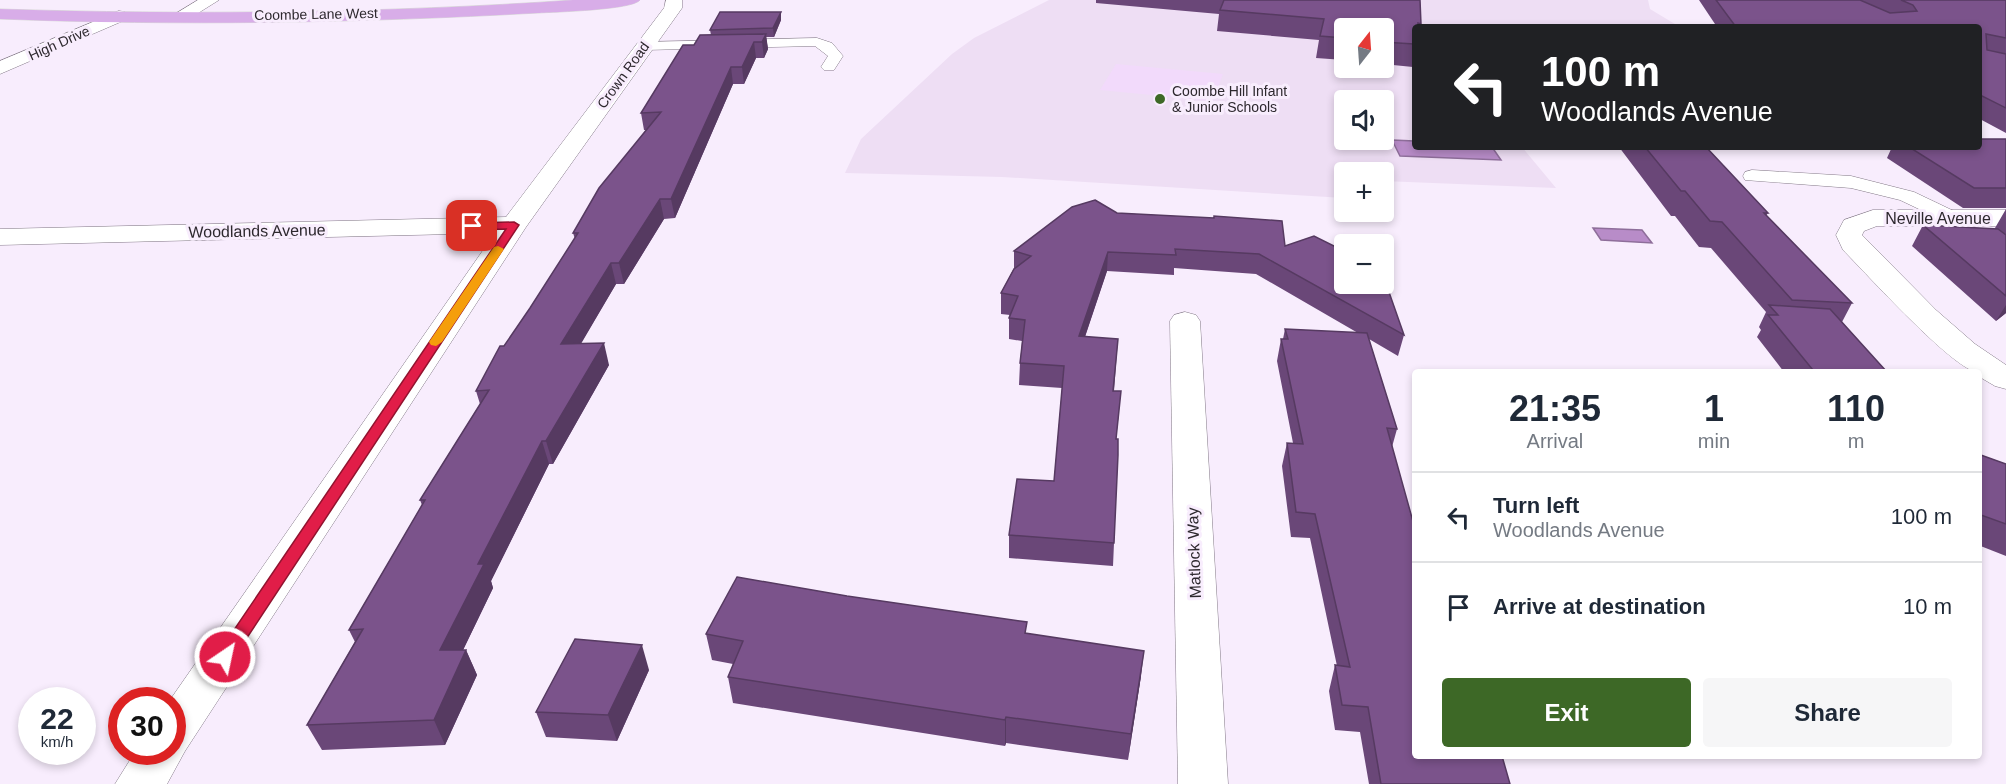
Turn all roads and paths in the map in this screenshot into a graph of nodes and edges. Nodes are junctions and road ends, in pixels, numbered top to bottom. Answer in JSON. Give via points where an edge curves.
{"nodes":[{"id":1,"x":211,"y":0,"type":"edge"},
{"id":2,"x":632,"y":0,"type":"edge"},
{"id":3,"x":674,"y":0,"type":"edge"},
{"id":4,"x":589,"y":2,"type":"edge"},
{"id":5,"x":0,"y":14,"type":"edge"},
{"id":6,"x":119,"y":16,"type":"junction"},
{"id":7,"x":181,"y":16,"type":"junction"},
{"id":8,"x":644,"y":46,"type":"junction"},
{"id":9,"x":829,"y":67,"type":"dead end"},
{"id":10,"x":0,"y":68,"type":"edge"},
{"id":11,"x":1752,"y":176,"type":"dead end"},
{"id":12,"x":1951,"y":217,"type":"junction"},
{"id":13,"x":2006,"y":218,"type":"edge"},
{"id":14,"x":514,"y":225,"type":"junction"},
{"id":15,"x":0,"y":237,"type":"edge"},
{"id":16,"x":1185,"y":321,"type":"dead end"},
{"id":17,"x":2006,"y":379,"type":"edge"},
{"id":18,"x":186,"y":715,"type":"edge"},
{"id":19,"x":153,"y":765,"type":"edge"},
{"id":20,"x":140,"y":784,"type":"edge"},
{"id":21,"x":1203,"y":784,"type":"edge"}],
"edges":[{"from":1,"to":7,"type":"street"},
{"from":2,"to":4,"type":"main road","name":"Coombe Lane West"},
{"from":3,"to":8,"type":"street","name":"Crown Road","via":[[673,9]]},
{"from":4,"to":7,"type":"main road","name":"Coombe Lane West","via":[[492,11]]},
{"from":5,"to":6,"type":"main road","name":"Coombe Lane West"},
{"from":6,"to":7,"type":"main road","name":"Coombe Lane West"},
{"from":6,"to":10,"type":"street","name":"High Drive"},
{"from":8,"to":9,"type":"lane","via":[[817,42],[836,56]]},
{"from":8,"to":14,"type":"street","name":"Crown Road"},
{"from":11,"to":12,"type":"lane","via":[[1820,178],[1870,186],[1907,196]]},
{"from":12,"to":13,"type":"street","name":"Neville Avenue"},
{"from":12,"to":17,"type":"street","name":"Neville Avenue","via":[[1873,218],[1853,226],[1849,235],[1853,244],[1902,294],[1959,347]]},
{"from":14,"to":15,"type":"street","name":"Woodlands Avenue"},
{"from":14,"to":18,"type":"street"},
{"from":16,"to":21,"type":"street","name":"Matlock Way"},
{"from":19,"to":20,"type":"street"}]}
